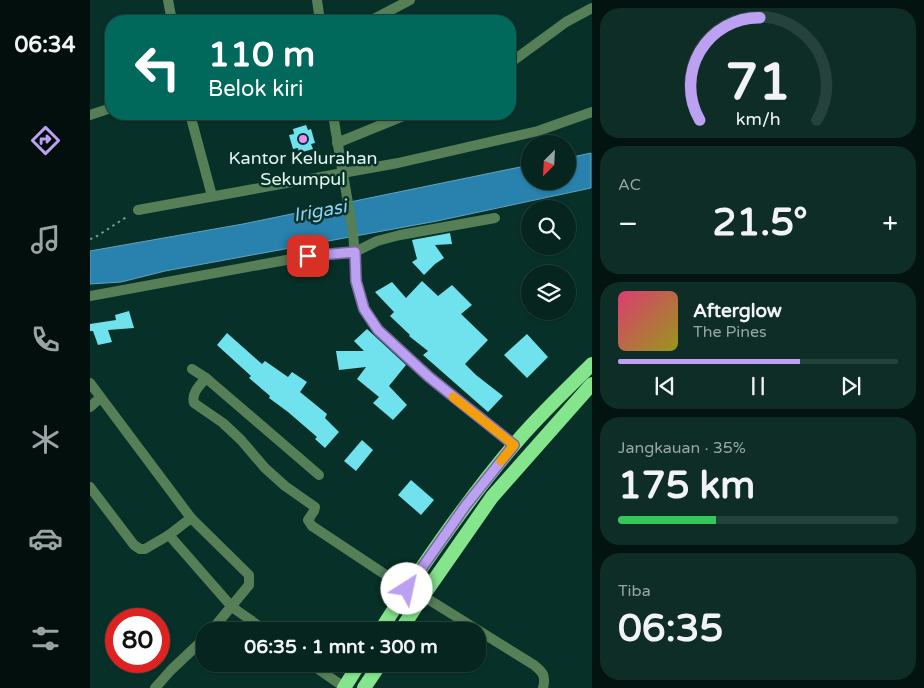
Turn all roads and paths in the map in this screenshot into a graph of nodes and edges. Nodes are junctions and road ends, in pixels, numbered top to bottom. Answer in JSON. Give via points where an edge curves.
{"nodes":[{"id":1,"x":168,"y":0,"type":"edge"},
{"id":2,"x":317,"y":0,"type":"edge"},
{"id":3,"x":410,"y":0,"type":"edge"},
{"id":4,"x":592,"y":8,"type":"edge"},
{"id":5,"x":171,"y":15,"type":"edge"},
{"id":6,"x":319,"y":15,"type":"edge"},
{"id":7,"x":381,"y":15,"type":"edge"},
{"id":8,"x":516,"y":59,"type":"edge"},
{"id":9,"x":105,"y":110,"type":"edge"},
{"id":10,"x":592,"y":112,"type":"edge"},
{"id":11,"x":90,"y":115,"type":"edge"},
{"id":12,"x":192,"y":120,"type":"edge"},
{"id":13,"x":334,"y":120,"type":"edge"},
{"id":14,"x":393,"y":120,"type":"edge"},
{"id":15,"x":337,"y":143,"type":"junction"},
{"id":16,"x":342,"y":174,"type":"junction"},
{"id":17,"x":212,"y":196,"type":"junction"},
{"id":18,"x":138,"y":210,"type":"joint"},
{"id":19,"x":495,"y":218,"type":"dead end"},
{"id":20,"x":90,"y":239,"type":"edge"},
{"id":21,"x":354,"y":246,"type":"junction"},
{"id":22,"x":90,"y":296,"type":"edge"},
{"id":23,"x":592,"y":364,"type":"edge"},
{"id":24,"x":192,"y":368,"type":"dead end"},
{"id":25,"x":206,"y":378,"type":"junction"},
{"id":26,"x":90,"y":383,"type":"edge"},
{"id":27,"x":592,"y":384,"type":"edge"},
{"id":28,"x":100,"y":398,"type":"junction"},
{"id":29,"x":90,"y":407,"type":"edge"},
{"id":30,"x":514,"y":445,"type":"junction"},
{"id":31,"x":319,"y":475,"type":"dead end"},
{"id":32,"x":90,"y":487,"type":"edge"},
{"id":33,"x":191,"y":518,"type":"junction"},
{"id":34,"x":169,"y":535,"type":"junction"},
{"id":35,"x":407,"y":589,"type":"junction"},
{"id":36,"x":423,"y":596,"type":"junction"},
{"id":37,"x":232,"y":607,"type":"junction"},
{"id":38,"x":219,"y":622,"type":"edge"},
{"id":39,"x":253,"y":622,"type":"edge"},
{"id":40,"x":386,"y":622,"type":"edge"},
{"id":41,"x":406,"y":622,"type":"edge"},
{"id":42,"x":196,"y":647,"type":"edge"},
{"id":43,"x":322,"y":672,"type":"edge"},
{"id":44,"x":354,"y":672,"type":"edge"},
{"id":45,"x":375,"y":672,"type":"edge"},
{"id":46,"x":155,"y":688,"type":"edge"},
{"id":47,"x":344,"y":688,"type":"edge"},
{"id":48,"x":364,"y":688,"type":"edge"},
{"id":49,"x":543,"y":688,"type":"edge"}],
"edges":[{"from":1,"to":5,"type":"street"},
{"from":2,"to":6,"type":"street"},
{"from":3,"to":7,"type":"street"},
{"from":4,"to":8,"type":"street","via":[[566,22]]},
{"from":9,"to":11,"type":"street"},
{"from":10,"to":16,"type":"street","via":[[538,131]]},
{"from":12,"to":17,"type":"street"},
{"from":13,"to":15,"type":"street"},
{"from":14,"to":15,"type":"street"},
{"from":15,"to":16,"type":"street"},
{"from":16,"to":17,"type":"street"},
{"from":16,"to":21,"type":"street"},
{"from":17,"to":18,"type":"street"},
{"from":18,"to":20,"type":"path"},
{"from":19,"to":21,"type":"street"},
{"from":21,"to":22,"type":"street"},
{"from":21,"to":30,"type":"street","via":[[356,281],[364,309],[378,330],[429,377]]},
{"from":23,"to":30,"type":"highway"},
{"from":24,"to":25,"type":"street"},
{"from":25,"to":31,"type":"street"},
{"from":25,"to":35,"type":"street","via":[[194,394],[194,403],[241,440],[285,486],[315,507],[308,520],[312,526]]},
{"from":26,"to":28,"type":"street"},
{"from":27,"to":36,"type":"highway","via":[[492,497]]},
{"from":28,"to":29,"type":"street"},
{"from":28,"to":33,"type":"street"},
{"from":30,"to":35,"type":"highway","via":[[466,505]]},
{"from":32,"to":34,"type":"street","via":[[137,548],[145,549]]},
{"from":33,"to":34,"type":"street"},
{"from":33,"to":37,"type":"street","via":[[249,575],[249,585]]},
{"from":34,"to":37,"type":"street"},
{"from":35,"to":40,"type":"highway"},
{"from":36,"to":41,"type":"highway"},
{"from":36,"to":49,"type":"street","via":[[534,664],[542,671],[545,679]]},
{"from":37,"to":38,"type":"street"},
{"from":37,"to":39,"type":"street"},
{"from":42,"to":46,"type":"street"},
{"from":43,"to":47,"type":"street"},
{"from":44,"to":47,"type":"highway"},
{"from":45,"to":48,"type":"highway"}]}
